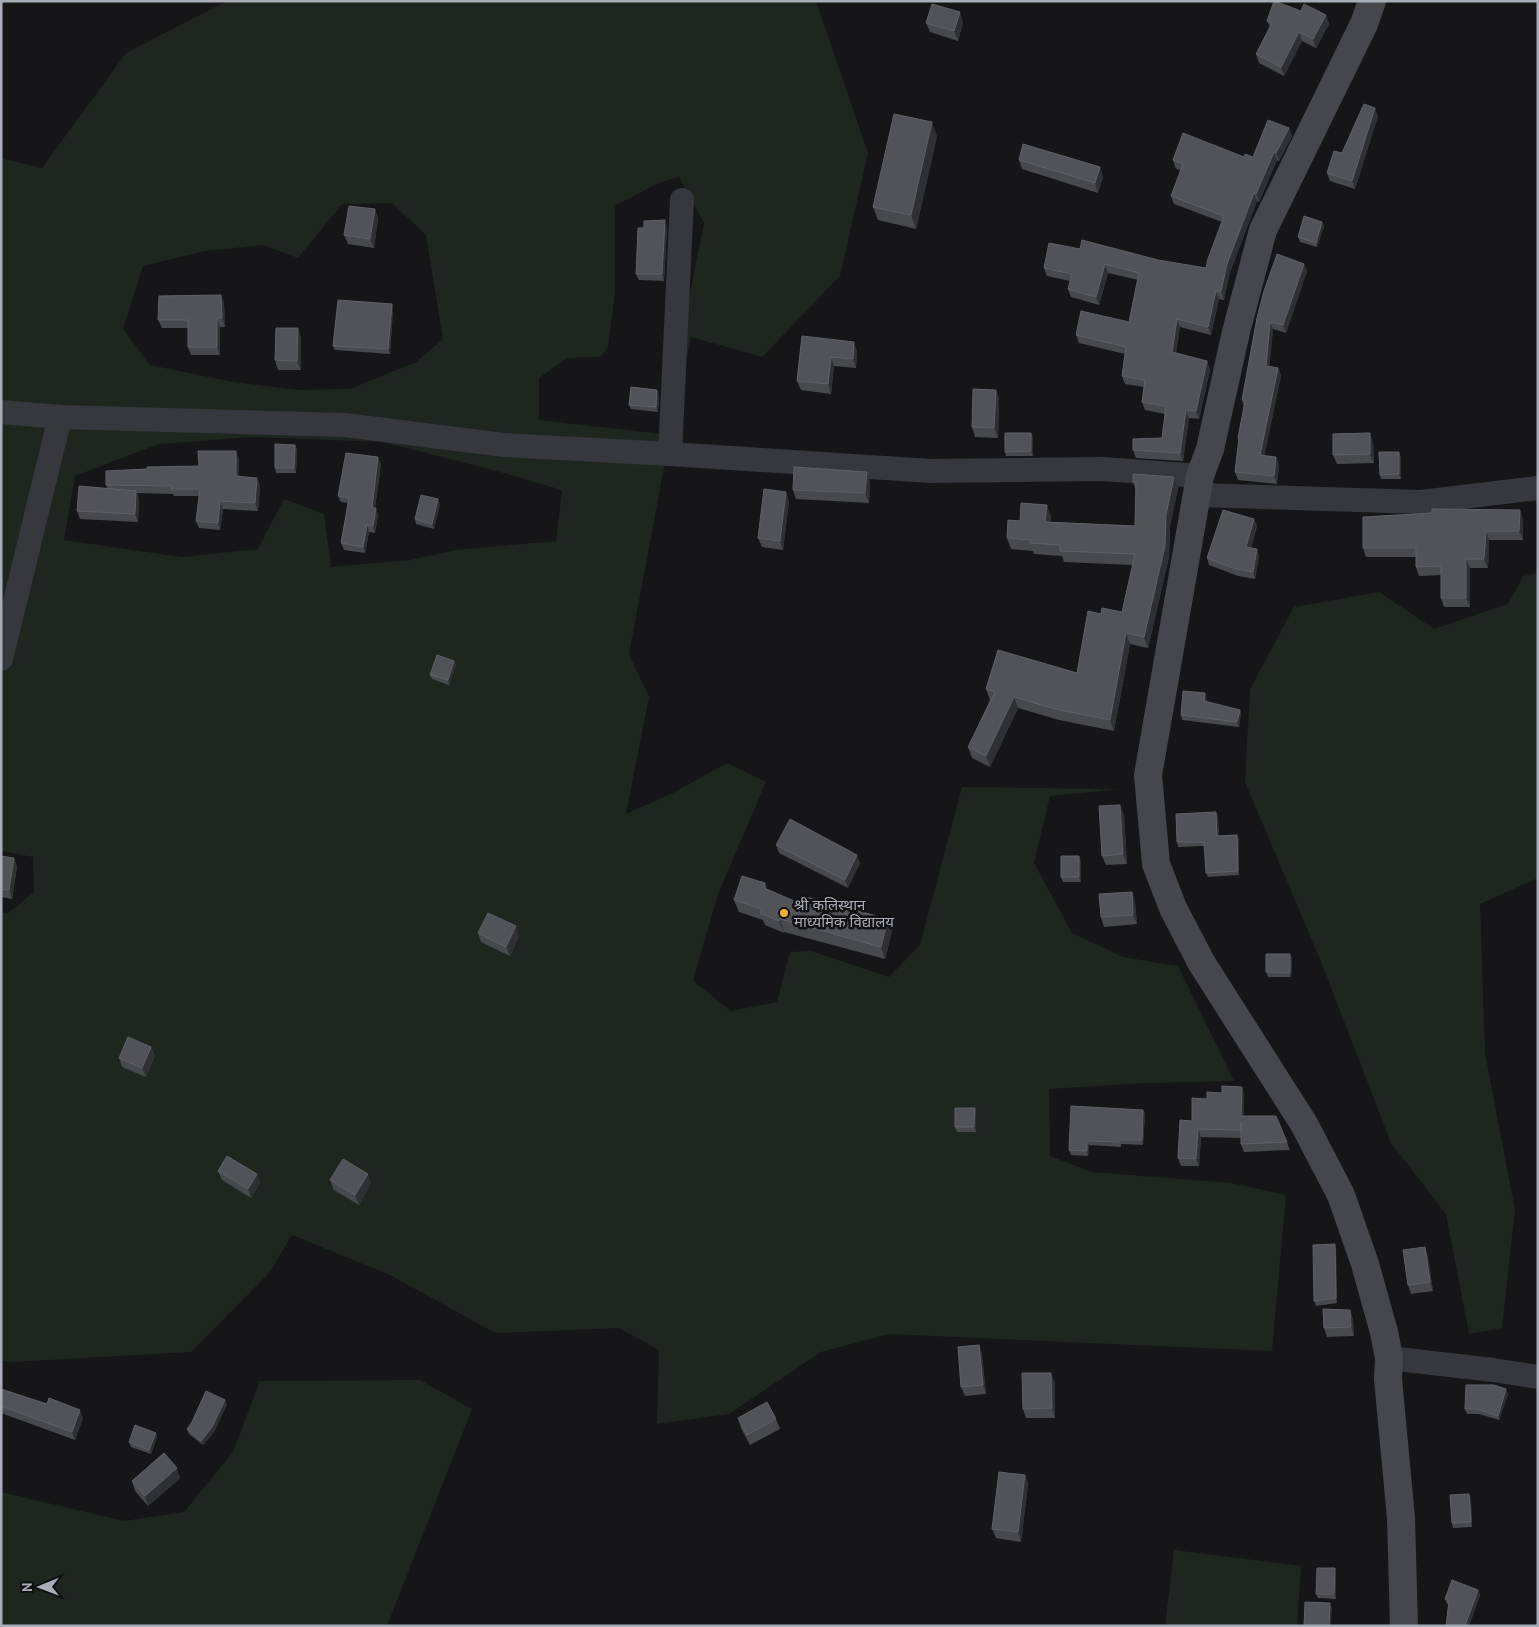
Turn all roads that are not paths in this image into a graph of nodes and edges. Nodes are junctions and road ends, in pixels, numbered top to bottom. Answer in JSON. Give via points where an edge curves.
{"nodes":[{"id":1,"x":1372,"y":1,"type":"edge"},
{"id":2,"x":682,"y":200,"type":"dead end"},
{"id":3,"x":1,"y":412,"type":"edge"},
{"id":4,"x":60,"y":418,"type":"junction"},
{"id":5,"x":670,"y":454,"type":"junction"},
{"id":6,"x":1199,"y":485,"type":"junction"},
{"id":7,"x":1538,"y":488,"type":"edge"},
{"id":8,"x":1,"y":659,"type":"edge"},
{"id":9,"x":1389,"y":1358,"type":"junction"},
{"id":10,"x":1538,"y":1377,"type":"edge"},
{"id":11,"x":1404,"y":1626,"type":"edge"}],
"edges":[{"from":1,"to":6,"type":"street","via":[[1364,24],[1263,230]]},
{"from":2,"to":5,"type":"street"},
{"from":3,"to":4,"type":"street"},
{"from":4,"to":5,"type":"street","via":[[345,425],[504,445]]},
{"from":4,"to":8,"type":"street"},
{"from":5,"to":6,"type":"street","via":[[931,471],[1102,469]]},
{"from":6,"to":7,"type":"street","via":[[1421,502]]},
{"from":6,"to":9,"type":"street","via":[[1148,775],[1156,864],[1173,908],[1201,962],[1304,1124],[1341,1194],[1365,1264]]},
{"from":9,"to":10,"type":"street"},
{"from":9,"to":11,"type":"street","via":[[1388,1379],[1401,1518]]}]}
